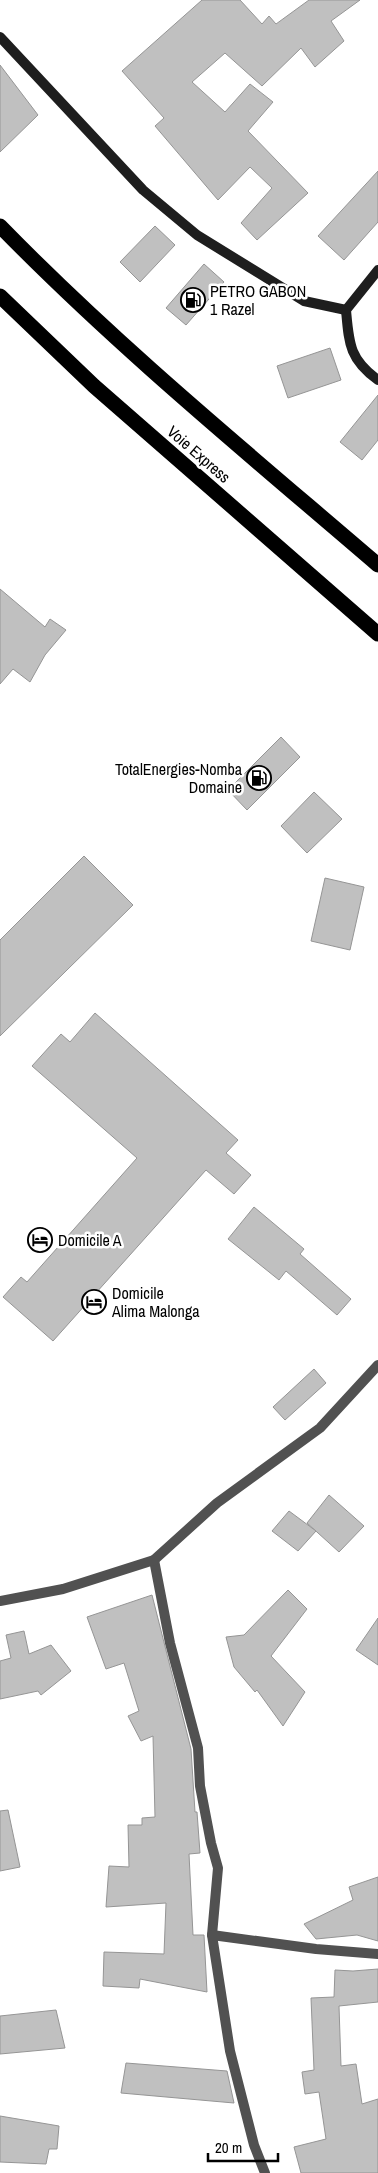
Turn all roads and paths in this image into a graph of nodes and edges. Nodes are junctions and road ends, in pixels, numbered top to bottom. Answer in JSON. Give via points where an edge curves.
{"nodes":[{"id":1,"x":0,"y":37,"type":"edge"},
{"id":2,"x":0,"y":226,"type":"edge"},
{"id":3,"x":378,"y":270,"type":"edge"},
{"id":4,"x":0,"y":296,"type":"edge"},
{"id":5,"x":346,"y":310,"type":"junction"},
{"id":6,"x":378,"y":380,"type":"edge"},
{"id":7,"x":378,"y":565,"type":"edge"},
{"id":8,"x":378,"y":634,"type":"edge"},
{"id":9,"x":378,"y":1364,"type":"edge"},
{"id":10,"x":154,"y":1560,"type":"junction"},
{"id":11,"x":0,"y":1601,"type":"edge"},
{"id":12,"x":212,"y":1935,"type":"junction"},
{"id":13,"x":378,"y":1954,"type":"edge"},
{"id":14,"x":265,"y":2173,"type":"edge"}],
"edges":[{"from":1,"to":5,"type":"street","via":[[143,190],[197,235],[304,301]]},
{"from":2,"to":7,"type":"highway","via":[[116,338]]},
{"from":3,"to":5,"type":"street"},
{"from":4,"to":8,"type":"highway","name":"Voie Express","via":[[94,386]]},
{"from":5,"to":6,"type":"street","via":[[349,345],[356,359]]},
{"from":9,"to":10,"type":"street","via":[[320,1428],[217,1503]]},
{"from":10,"to":11,"type":"street","via":[[62,1589]]},
{"from":10,"to":12,"type":"street","via":[[170,1643],[198,1748],[200,1786],[218,1868]]},
{"from":12,"to":13,"type":"street"},
{"from":12,"to":14,"type":"street","via":[[230,2051],[254,2145]]}]}
